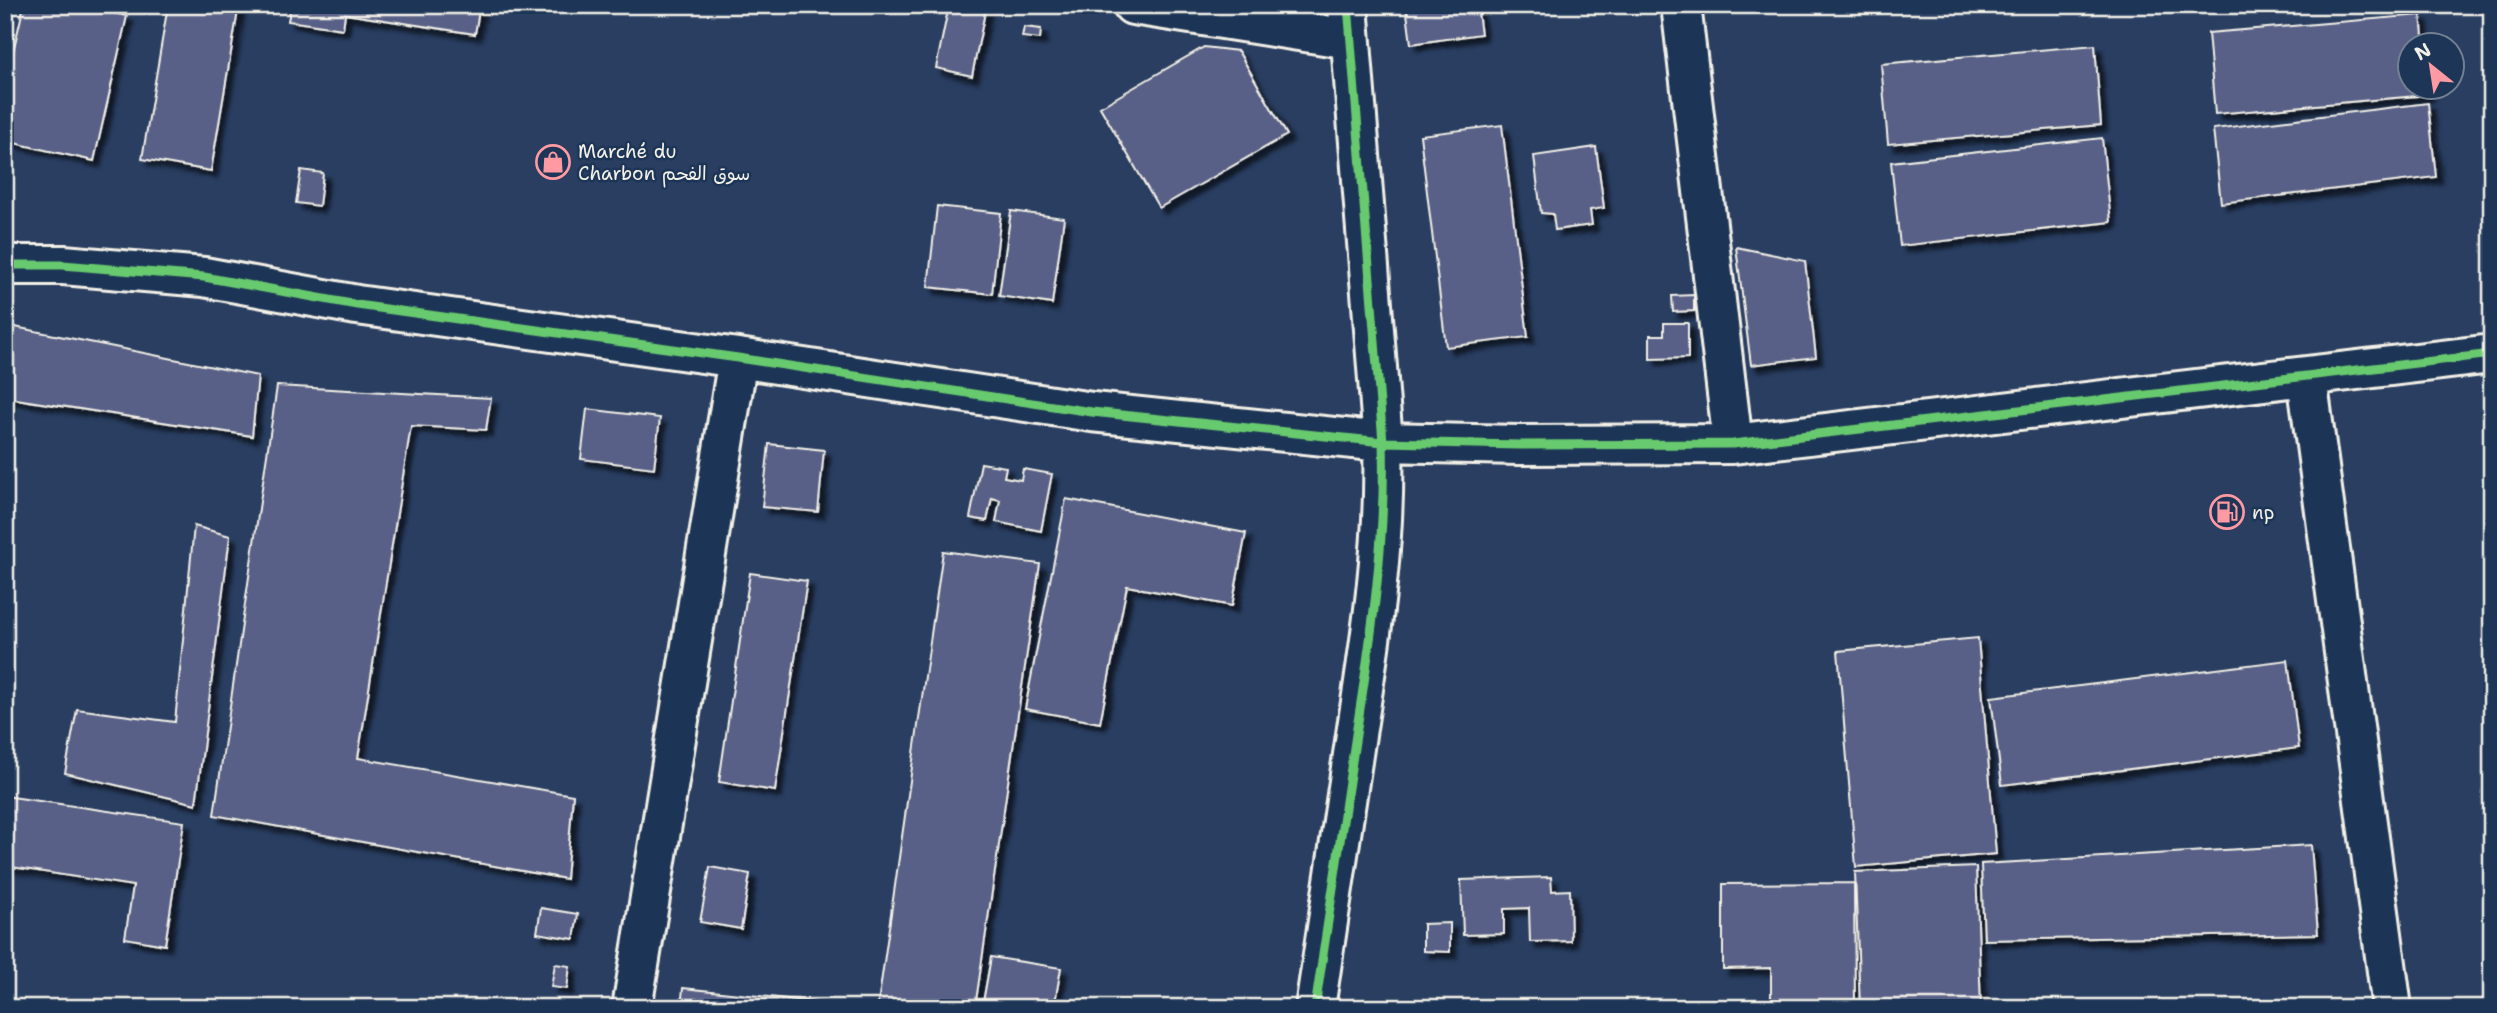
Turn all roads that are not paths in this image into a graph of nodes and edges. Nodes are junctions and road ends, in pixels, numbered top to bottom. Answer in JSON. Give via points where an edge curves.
{"nodes":[{"id":1,"x":1133,"y":5,"type":"edge"},
{"id":2,"x":1681,"y":5,"type":"edge"},
{"id":3,"x":1349,"y":22,"type":"edge"},
{"id":4,"x":5,"y":265,"type":"edge"},
{"id":5,"x":2492,"y":354,"type":"edge"},
{"id":6,"x":738,"y":358,"type":"junction"},
{"id":7,"x":2307,"y":377,"type":"junction"},
{"id":8,"x":1382,"y":442,"type":"junction"},
{"id":9,"x":1733,"y":444,"type":"junction"},
{"id":10,"x":632,"y":1008,"type":"edge"},
{"id":11,"x":1315,"y":1008,"type":"edge"},
{"id":12,"x":2392,"y":1008,"type":"edge"}],
"edges":[{"from":1,"to":3,"type":"street"},
{"from":2,"to":9,"type":"street"},
{"from":3,"to":8,"type":"street"},
{"from":4,"to":6,"type":"street","via":[[63,265],[204,278],[357,305]]},
{"from":5,"to":7,"type":"street"},
{"from":6,"to":8,"type":"street","via":[[1092,412]]},
{"from":6,"to":10,"type":"street"},
{"from":7,"to":9,"type":"street"},
{"from":7,"to":12,"type":"street"},
{"from":8,"to":9,"type":"street"},
{"from":8,"to":11,"type":"street","via":[[1381,550]]}]}
